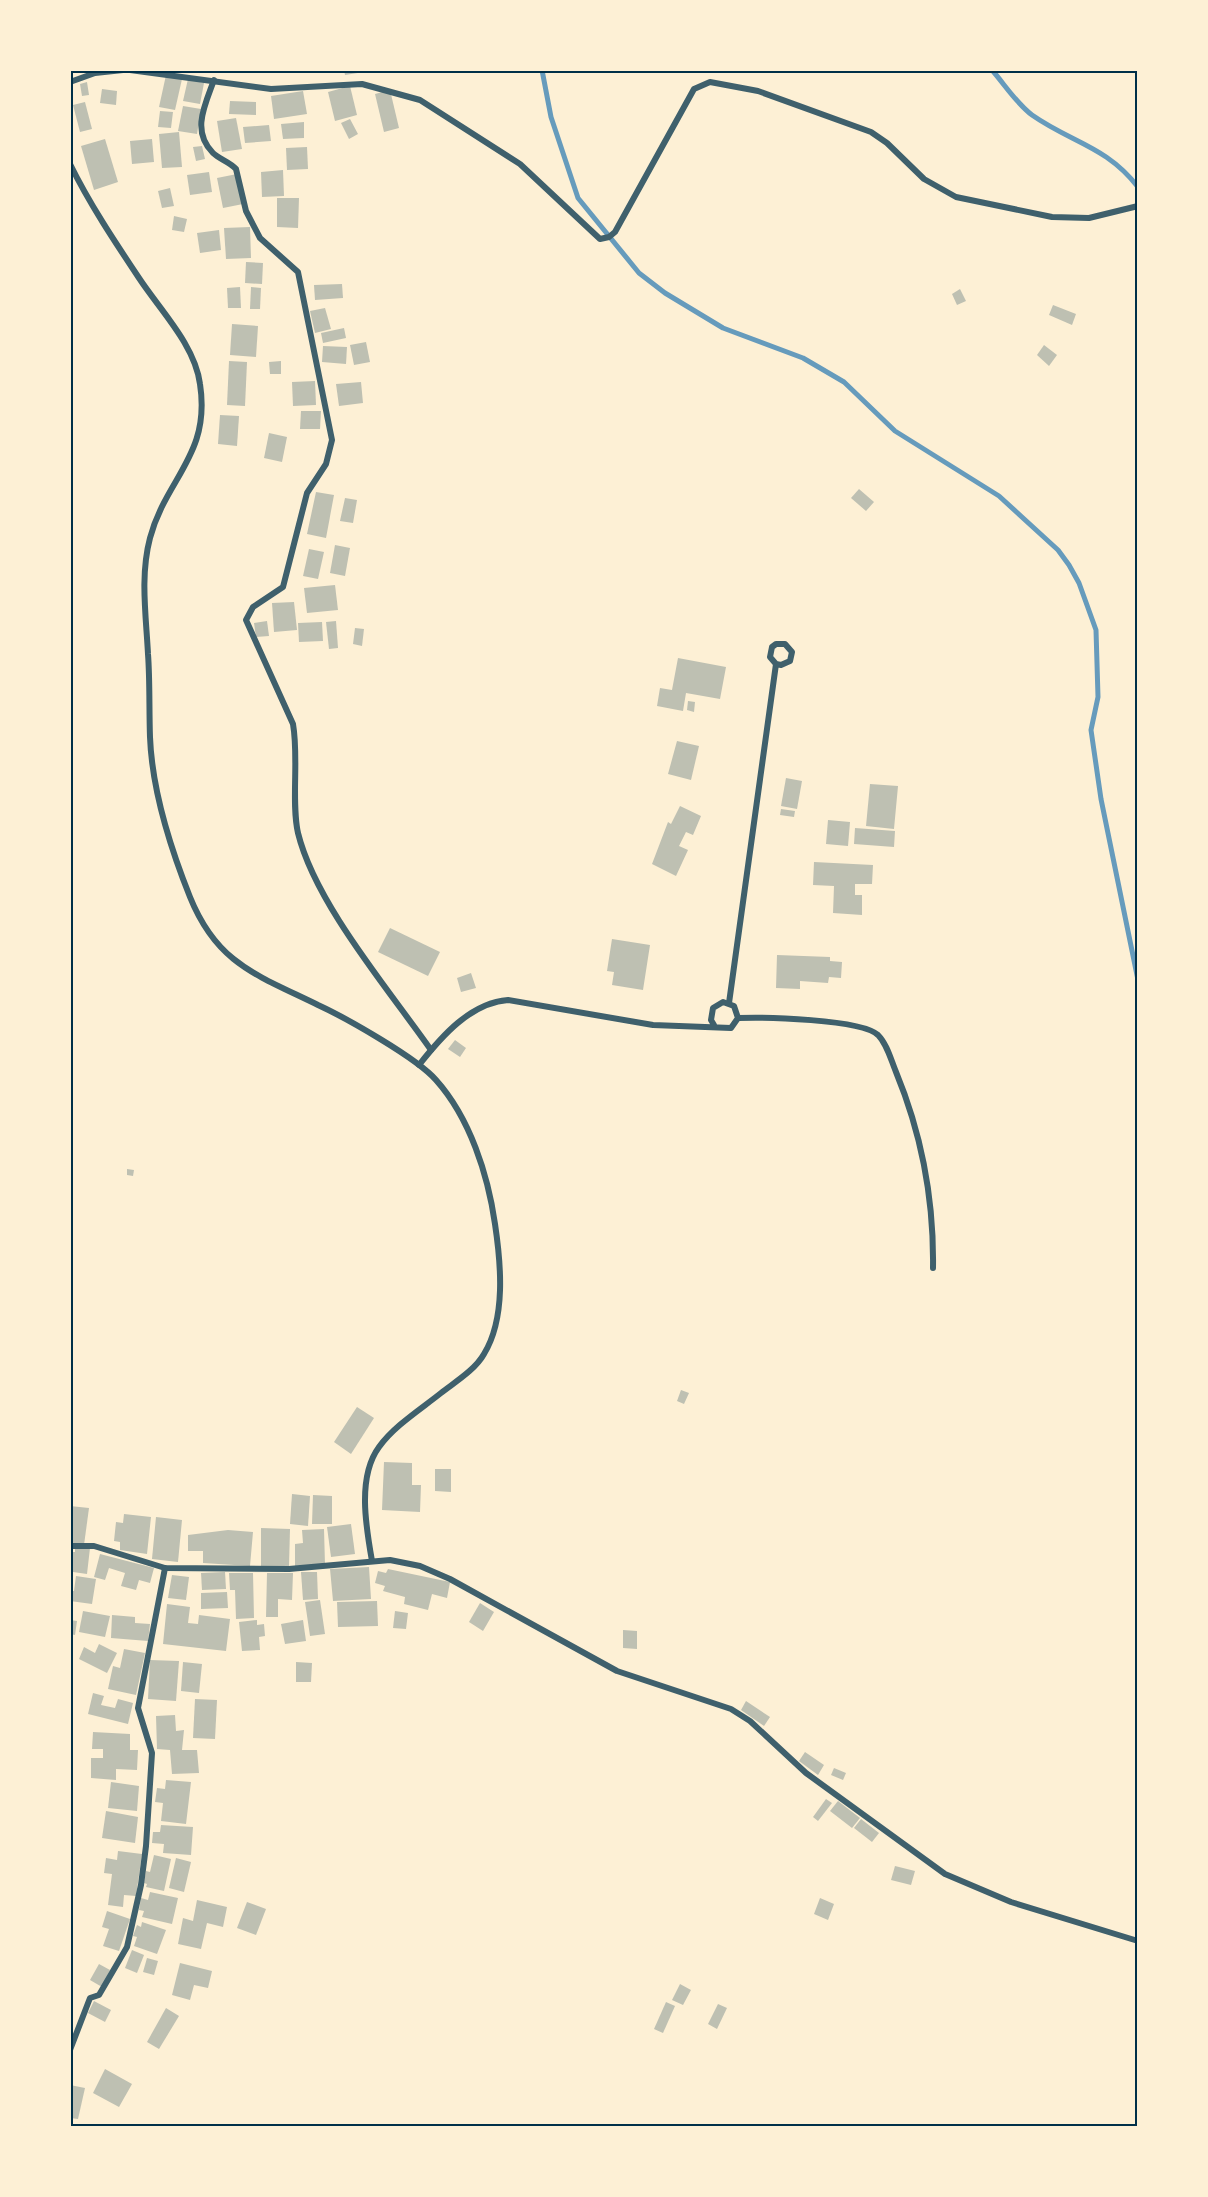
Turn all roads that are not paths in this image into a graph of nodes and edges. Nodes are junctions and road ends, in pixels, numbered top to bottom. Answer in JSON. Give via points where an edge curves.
{"nodes":[{"id":1,"x":123,"y":70,"type":"edge"},
{"id":2,"x":130,"y":70,"type":"edge"},
{"id":3,"x":214,"y":81,"type":"junction"},
{"id":4,"x":70,"y":82,"type":"edge"},
{"id":5,"x":70,"y":164,"type":"edge"},
{"id":6,"x":1137,"y":206,"type":"edge"},
{"id":7,"x":776,"y":664,"type":"dead end"},
{"id":8,"x":729,"y":1003,"type":"junction"},
{"id":9,"x":738,"y":1018,"type":"junction"},
{"id":10,"x":714,"y":1025,"type":"junction"},
{"id":11,"x":431,"y":1050,"type":"junction"},
{"id":12,"x":419,"y":1065,"type":"junction"},
{"id":13,"x":933,"y":1268,"type":"dead end"},
{"id":14,"x":70,"y":1546,"type":"edge"},
{"id":15,"x":372,"y":1561,"type":"junction"},
{"id":16,"x":165,"y":1568,"type":"junction"},
{"id":17,"x":1137,"y":1941,"type":"edge"},
{"id":18,"x":70,"y":2050,"type":"edge"}],
"edges":[{"from":1,"to":4,"type":"street","via":[[94,73]]},
{"from":2,"to":3,"type":"street"},
{"from":3,"to":6,"type":"street","via":[[271,89],[362,84],[420,100],[520,164],[600,239],[615,232],[694,89],[710,82],[758,91],[871,132],[924,179],[956,197],[1052,217],[1089,218]]},
{"from":3,"to":11,"type":"street","via":[[201,132],[212,152],[238,172],[246,211],[261,241],[298,272],[332,440],[326,464],[307,493],[283,587],[252,607],[246,620],[293,723],[297,830],[304,852],[330,906]]},
{"from":5,"to":12,"type":"street","via":[[187,349],[200,378],[200,436],[158,518],[150,539],[144,579],[150,738],[156,785],[190,897],[206,933],[230,958],[275,986],[321,1006]]},
{"from":7,"to":8,"type":"street"},
{"from":8,"to":9,"type":"street"},
{"from":8,"to":10,"type":"street","via":[[713,1008]]},
{"from":9,"to":10,"type":"street","via":[[726,1030]]},
{"from":9,"to":13,"type":"street","via":[[777,1016],[877,1034],[911,1109],[932,1199]]},
{"from":10,"to":11,"type":"street","via":[[653,1025],[508,1000],[482,1005]]},
{"from":11,"to":12,"type":"street"},
{"from":12,"to":15,"type":"street","via":[[443,1089],[466,1127],[487,1181],[501,1273],[493,1334],[484,1356],[378,1448],[366,1484]]},
{"from":14,"to":16,"type":"street","via":[[94,1546]]},
{"from":15,"to":16,"type":"street","via":[[289,1569]]},
{"from":15,"to":17,"type":"street","via":[[407,1561],[420,1566],[617,1671],[731,1709],[750,1721],[806,1773],[945,1874],[1021,1906]]},
{"from":16,"to":18,"type":"street","via":[[138,1708],[152,1753],[146,1846],[135,1919],[127,1947],[99,1995],[90,1998]]}]}
